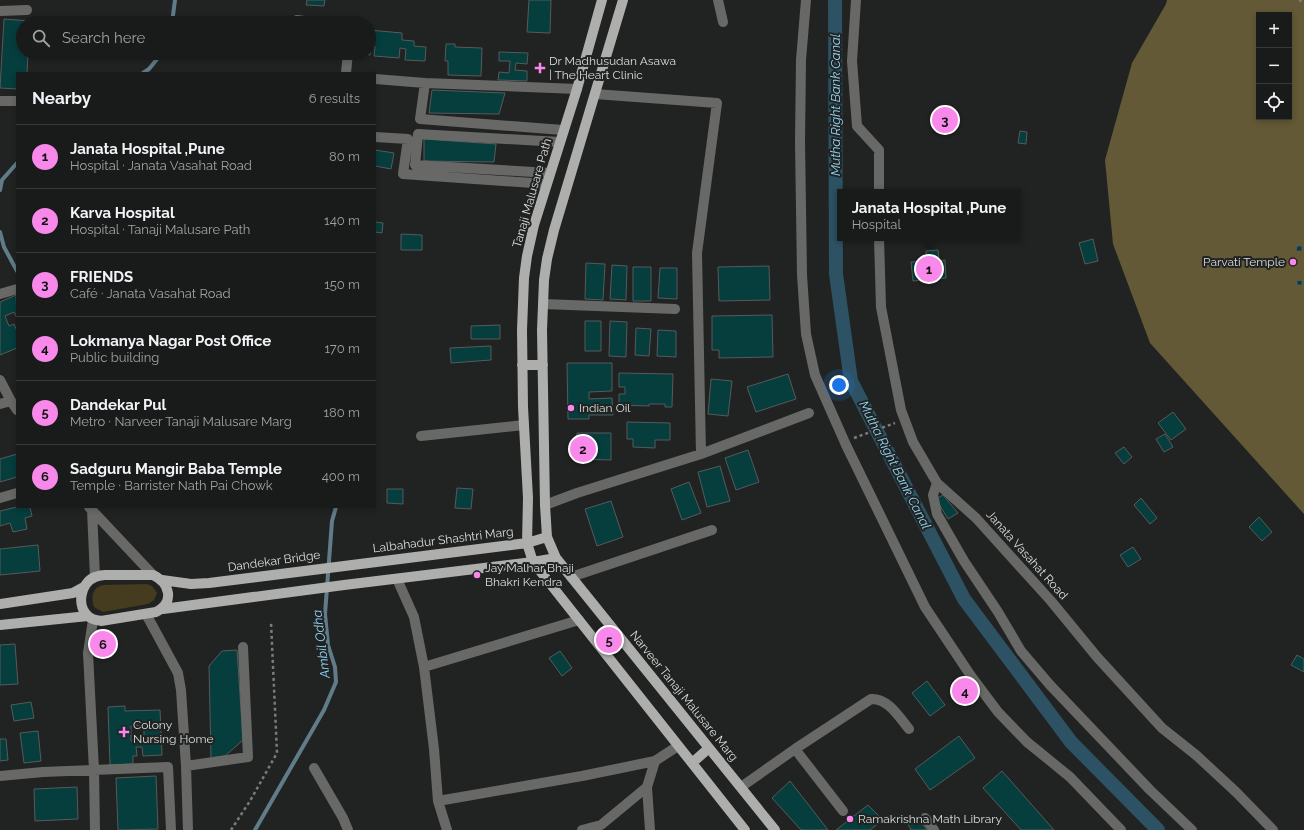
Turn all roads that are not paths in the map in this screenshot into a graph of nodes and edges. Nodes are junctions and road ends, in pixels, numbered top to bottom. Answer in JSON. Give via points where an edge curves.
{"nodes":[{"id":1,"x":602,"y":0,"type":"edge"},
{"id":2,"x":623,"y":0,"type":"edge"},
{"id":3,"x":718,"y":0,"type":"edge"},
{"id":4,"x":806,"y":0,"type":"edge"},
{"id":5,"x":856,"y":0,"type":"edge"},
{"id":6,"x":27,"y":10,"type":"dead end"},
{"id":7,"x":0,"y":11,"type":"edge"},
{"id":8,"x":723,"y":22,"type":"dead end"},
{"id":9,"x":347,"y":60,"type":"edge"},
{"id":10,"x":346,"y":72,"type":"edge"},
{"id":11,"x":376,"y":79,"type":"edge"},
{"id":12,"x":425,"y":83,"type":"junction"},
{"id":13,"x":577,"y":89,"type":"junction"},
{"id":14,"x":595,"y":94,"type":"junction"},
{"id":15,"x":0,"y":101,"type":"edge"},
{"id":16,"x":16,"y":101,"type":"edge"},
{"id":17,"x":564,"y":130,"type":"junction"},
{"id":18,"x":376,"y":137,"type":"edge"},
{"id":19,"x":560,"y":142,"type":"junction"},
{"id":20,"x":550,"y":173,"type":"junction"},
{"id":21,"x":546,"y":184,"type":"junction"},
{"id":22,"x":879,"y":189,"type":"edge"},
{"id":23,"x":879,"y":241,"type":"edge"},
{"id":24,"x":16,"y":289,"type":"edge"},
{"id":25,"x":0,"y":294,"type":"edge"},
{"id":26,"x":543,"y":304,"type":"junction"},
{"id":27,"x":675,"y":309,"type":"dead end"},
{"id":28,"x":522,"y":365,"type":"junction"},
{"id":29,"x":543,"y":365,"type":"junction"},
{"id":30,"x":0,"y":380,"type":"edge"},
{"id":31,"x":0,"y":404,"type":"edge"},
{"id":32,"x":14,"y":406,"type":"edge"},
{"id":33,"x":809,"y":413,"type":"dead end"},
{"id":34,"x":524,"y":425,"type":"junction"},
{"id":35,"x":421,"y":436,"type":"dead end"},
{"id":36,"x":701,"y":454,"type":"junction"},
{"id":37,"x":937,"y":483,"type":"junction"},
{"id":38,"x":16,"y":494,"type":"edge"},
{"id":39,"x":0,"y":498,"type":"edge"},
{"id":40,"x":545,"y":505,"type":"junction"},
{"id":41,"x":90,"y":509,"type":"edge"},
{"id":42,"x":712,"y":530,"type":"dead end"},
{"id":43,"x":547,"y":538,"type":"junction"},
{"id":44,"x":527,"y":543,"type":"junction"},
{"id":45,"x":556,"y":558,"type":"junction"},
{"id":46,"x":533,"y":562,"type":"junction"},
{"id":47,"x":341,"y":566,"type":"joint"},
{"id":48,"x":95,"y":577,"type":"junction"},
{"id":49,"x":157,"y":577,"type":"junction"},
{"id":50,"x":571,"y":577,"type":"junction"},
{"id":51,"x":397,"y":579,"type":"junction"},
{"id":52,"x":84,"y":587,"type":"junction"},
{"id":53,"x":0,"y":604,"type":"edge"},
{"id":54,"x":163,"y":609,"type":"junction"},
{"id":55,"x":146,"y":614,"type":"junction"},
{"id":56,"x":90,"y":618,"type":"junction"},
{"id":57,"x":579,"y":620,"type":"junction"},
{"id":58,"x":0,"y":625,"type":"edge"},
{"id":59,"x":243,"y":647,"type":"dead end"},
{"id":60,"x":424,"y":667,"type":"junction"},
{"id":61,"x":909,"y":729,"type":"dead end"},
{"id":62,"x":678,"y":746,"type":"junction"},
{"id":63,"x":709,"y":748,"type":"junction"},
{"id":64,"x":795,"y":749,"type":"junction"},
{"id":65,"x":655,"y":761,"type":"junction"},
{"id":66,"x":692,"y":763,"type":"junction"},
{"id":67,"x":186,"y":766,"type":"junction"},
{"id":68,"x":314,"y":768,"type":"dead end"},
{"id":69,"x":94,"y":770,"type":"junction"},
{"id":70,"x":0,"y":776,"type":"edge"},
{"id":71,"x":741,"y":787,"type":"junction"},
{"id":72,"x":647,"y":788,"type":"junction"},
{"id":73,"x":438,"y":801,"type":"junction"},
{"id":74,"x":843,"y":811,"type":"dead end"},
{"id":75,"x":924,"y":818,"type":"dead end"},
{"id":76,"x":95,"y":830,"type":"edge"},
{"id":77,"x":171,"y":830,"type":"edge"},
{"id":78,"x":188,"y":830,"type":"edge"},
{"id":79,"x":348,"y":830,"type":"edge"},
{"id":80,"x":447,"y":830,"type":"edge"},
{"id":81,"x":582,"y":830,"type":"edge"},
{"id":82,"x":650,"y":830,"type":"edge"},
{"id":83,"x":745,"y":830,"type":"edge"},
{"id":84,"x":775,"y":830,"type":"edge"},
{"id":85,"x":934,"y":830,"type":"edge"},
{"id":86,"x":1120,"y":830,"type":"edge"},
{"id":87,"x":1192,"y":830,"type":"edge"},
{"id":88,"x":1273,"y":830,"type":"edge"}],
"edges":[{"from":1,"to":13,"type":"main road","name":"Tanaji Malusare Path"},
{"from":2,"to":14,"type":"main road"},
{"from":3,"to":8,"type":"street"},
{"from":4,"to":86,"type":"street","via":[[800,142],[802,275],[806,334],[815,375],[844,441],[925,607],[971,676],[998,712],[1027,742],[1070,777]]},
{"from":5,"to":22,"type":"street","via":[[852,61],[857,126],[879,150]]},
{"from":6,"to":7,"type":"street"},
{"from":9,"to":10,"type":"street"},
{"from":11,"to":12,"type":"street"},
{"from":12,"to":13,"type":"street"},
{"from":12,"to":17,"type":"street","via":[[420,119]]},
{"from":13,"to":17,"type":"main road","name":"Tanaji Malusare Path"},
{"from":14,"to":26,"type":"main road","via":[[554,230],[547,259]]},
{"from":14,"to":36,"type":"street","via":[[717,103],[697,253]]},
{"from":15,"to":16,"type":"street"},
{"from":17,"to":19,"type":"main road","name":"Tanaji Malusare Path"},
{"from":18,"to":21,"type":"street","via":[[408,140],[403,174]]},
{"from":19,"to":20,"type":"main road","name":"Tanaji Malusare Path"},
{"from":19,"to":20,"type":"street","via":[[418,134],[415,165]]},
{"from":20,"to":21,"type":"main road","name":"Tanaji Malusare Path"},
{"from":21,"to":28,"type":"main road","name":"Tanaji Malusare Path","via":[[534,224],[524,278]]},
{"from":23,"to":37,"type":"street","name":"Janata Vasahat Road","via":[[880,307],[901,410],[913,442]]},
{"from":24,"to":25,"type":"street"},
{"from":26,"to":27,"type":"street"},
{"from":26,"to":29,"type":"main road"},
{"from":28,"to":29,"type":"main road"},
{"from":28,"to":34,"type":"main road","name":"Tanaji Malusare Path"},
{"from":29,"to":40,"type":"main road"},
{"from":30,"to":32,"type":"street"},
{"from":31,"to":32,"type":"street"},
{"from":33,"to":36,"type":"street"},
{"from":34,"to":35,"type":"street"},
{"from":34,"to":44,"type":"main road","name":"Tanaji Malusare Path","via":[[528,498]]},
{"from":36,"to":40,"type":"street"},
{"from":37,"to":87,"type":"street","via":[[933,496],[936,514],[1021,651],[1050,686]]},
{"from":37,"to":88,"type":"street","name":"Janata Vasahat Road","via":[[976,518],[1157,723],[1196,755]]},
{"from":38,"to":39,"type":"street"},
{"from":40,"to":43,"type":"main road"},
{"from":41,"to":48,"type":"street"},
{"from":41,"to":49,"type":"street"},
{"from":42,"to":50,"type":"street"},
{"from":43,"to":44,"type":"main road","name":"Lalbahadur Shashtri Marg"},
{"from":43,"to":45,"type":"main road","name":"Narveer Tanaji Malusare Marg"},
{"from":44,"to":46,"type":"main road"},
{"from":44,"to":47,"type":"main road","name":"Lalbahadur Shashtri Marg"},
{"from":45,"to":46,"type":"main road"},
{"from":45,"to":50,"type":"main road","name":"Narveer Tanaji Malusare Marg"},
{"from":46,"to":51,"type":"main road"},
{"from":46,"to":57,"type":"main road"},
{"from":47,"to":49,"type":"main road","name":"Dandekar Bridge","via":[[209,583],[191,584]]},
{"from":48,"to":49,"type":"main road"},
{"from":48,"to":52,"type":"main road"},
{"from":49,"to":54,"type":"main road","via":[[167,587],[168,592]]},
{"from":50,"to":63,"type":"main road","name":"Narveer Tanaji Malusare Marg"},
{"from":51,"to":54,"type":"main road"},
{"from":51,"to":60,"type":"street","via":[[414,617]]},
{"from":52,"to":53,"type":"main road","via":[[73,593]]},
{"from":52,"to":56,"type":"main road","via":[[81,602]]},
{"from":54,"to":55,"type":"main road"},
{"from":55,"to":56,"type":"main road","via":[[101,621]]},
{"from":55,"to":67,"type":"street","via":[[178,672]]},
{"from":56,"to":58,"type":"main road"},
{"from":56,"to":69,"type":"street","via":[[88,653]]},
{"from":57,"to":60,"type":"street"},
{"from":57,"to":62,"type":"main road"},
{"from":59,"to":67,"type":"street","via":[[248,757]]},
{"from":60,"to":73,"type":"street"},
{"from":61,"to":64,"type":"street","via":[[888,705],[878,699],[871,699]]},
{"from":62,"to":65,"type":"street"},
{"from":62,"to":66,"type":"main road"},
{"from":63,"to":66,"type":"main road"},
{"from":63,"to":71,"type":"main road","name":"Narveer Tanaji Malusare Marg"},
{"from":64,"to":71,"type":"street"},
{"from":64,"to":74,"type":"street"},
{"from":65,"to":72,"type":"street"},
{"from":65,"to":73,"type":"street"},
{"from":66,"to":83,"type":"main road"},
{"from":67,"to":78,"type":"street"},
{"from":68,"to":79,"type":"street"},
{"from":69,"to":70,"type":"street"},
{"from":69,"to":76,"type":"street"},
{"from":69,"to":77,"type":"street","via":[[168,767]]},
{"from":71,"to":84,"type":"main road","name":"Narveer Tanaji Malusare Marg"},
{"from":72,"to":81,"type":"street","via":[[601,825]]},
{"from":72,"to":82,"type":"street"},
{"from":73,"to":80,"type":"street"},
{"from":75,"to":85,"type":"street"}]}
